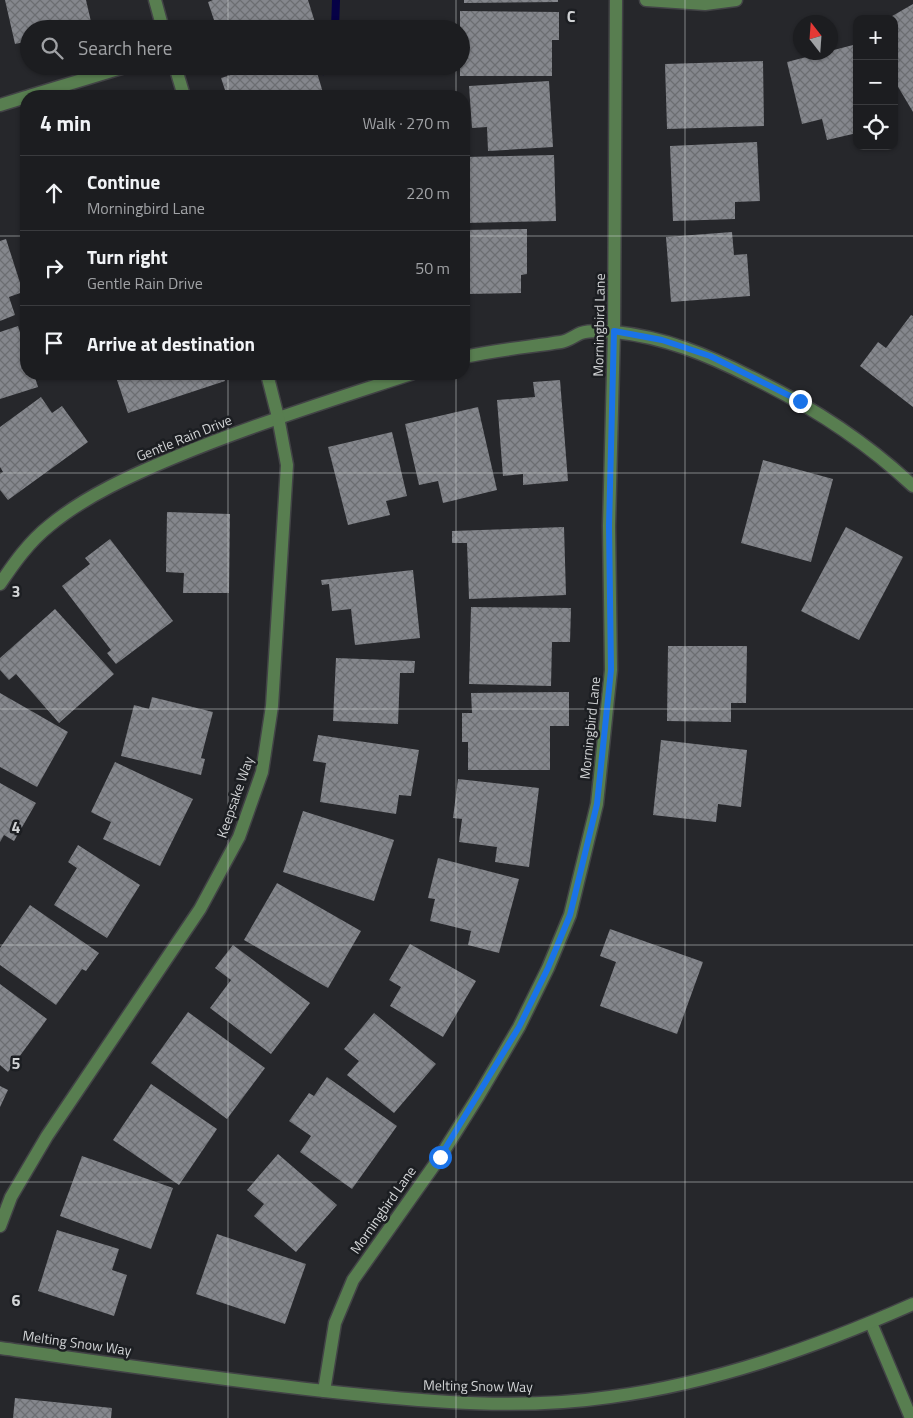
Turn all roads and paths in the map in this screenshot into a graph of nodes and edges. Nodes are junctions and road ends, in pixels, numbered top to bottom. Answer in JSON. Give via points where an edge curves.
{"nodes":[{"id":1,"x":155,"y":0,"type":"edge"},
{"id":2,"x":616,"y":0,"type":"edge"},
{"id":3,"x":646,"y":0,"type":"edge"},
{"id":4,"x":736,"y":0,"type":"edge"},
{"id":5,"x":161,"y":20,"type":"edge"},
{"id":6,"x":99,"y":75,"type":"edge"},
{"id":7,"x":178,"y":75,"type":"edge"},
{"id":8,"x":51,"y":90,"type":"edge"},
{"id":9,"x":182,"y":90,"type":"edge"},
{"id":10,"x":20,"y":99,"type":"edge"},
{"id":11,"x":0,"y":105,"type":"edge"},
{"id":12,"x":614,"y":331,"type":"junction"},
{"id":13,"x":470,"y":356,"type":"edge"},
{"id":14,"x":268,"y":380,"type":"edge"},
{"id":15,"x":392,"y":380,"type":"edge"},
{"id":16,"x":278,"y":417,"type":"junction"},
{"id":17,"x":913,"y":486,"type":"edge"},
{"id":18,"x":2,"y":576,"type":"edge"},
{"id":19,"x":0,"y":1226,"type":"edge"},
{"id":20,"x":913,"y":1304,"type":"edge"},
{"id":21,"x":871,"y":1323,"type":"junction"},
{"id":22,"x":0,"y":1348,"type":"edge"},
{"id":23,"x":324,"y":1391,"type":"junction"},
{"id":24,"x":911,"y":1418,"type":"edge"}],
"edges":[{"from":1,"to":5,"type":"street"},
{"from":2,"to":12,"type":"street","name":"Morningbird Lane"},
{"from":3,"to":4,"type":"street","via":[[706,4]]},
{"from":6,"to":8,"type":"street"},
{"from":7,"to":9,"type":"street"},
{"from":10,"to":11,"type":"street"},
{"from":12,"to":13,"type":"street","via":[[583,333],[564,342]]},
{"from":12,"to":17,"type":"street","via":[[662,340],[710,356],[800,401],[886,460]]},
{"from":12,"to":23,"type":"street","name":"Morningbird Lane","via":[[609,526],[611,670],[597,804],[570,915],[519,1027],[479,1095],[440,1157],[353,1280],[335,1324]]},
{"from":14,"to":16,"type":"street","name":"Keepsake Way"},
{"from":15,"to":16,"type":"street","name":"Gentle Rain Drive"},
{"from":16,"to":18,"type":"street","name":"Gentle Rain Drive","via":[[142,471],[88,500],[49,526]]},
{"from":16,"to":19,"type":"street","name":"Keepsake Way","via":[[287,465],[272,706],[262,772],[239,837],[200,909],[47,1136],[11,1197]]},
{"from":20,"to":21,"type":"street","name":"Melting Snow Way"},
{"from":21,"to":23,"type":"street","name":"Melting Snow Way","via":[[806,1349],[722,1375],[610,1397],[446,1404]]},
{"from":21,"to":24,"type":"street"},
{"from":22,"to":23,"type":"street","name":"Melting Snow Way"}]}
